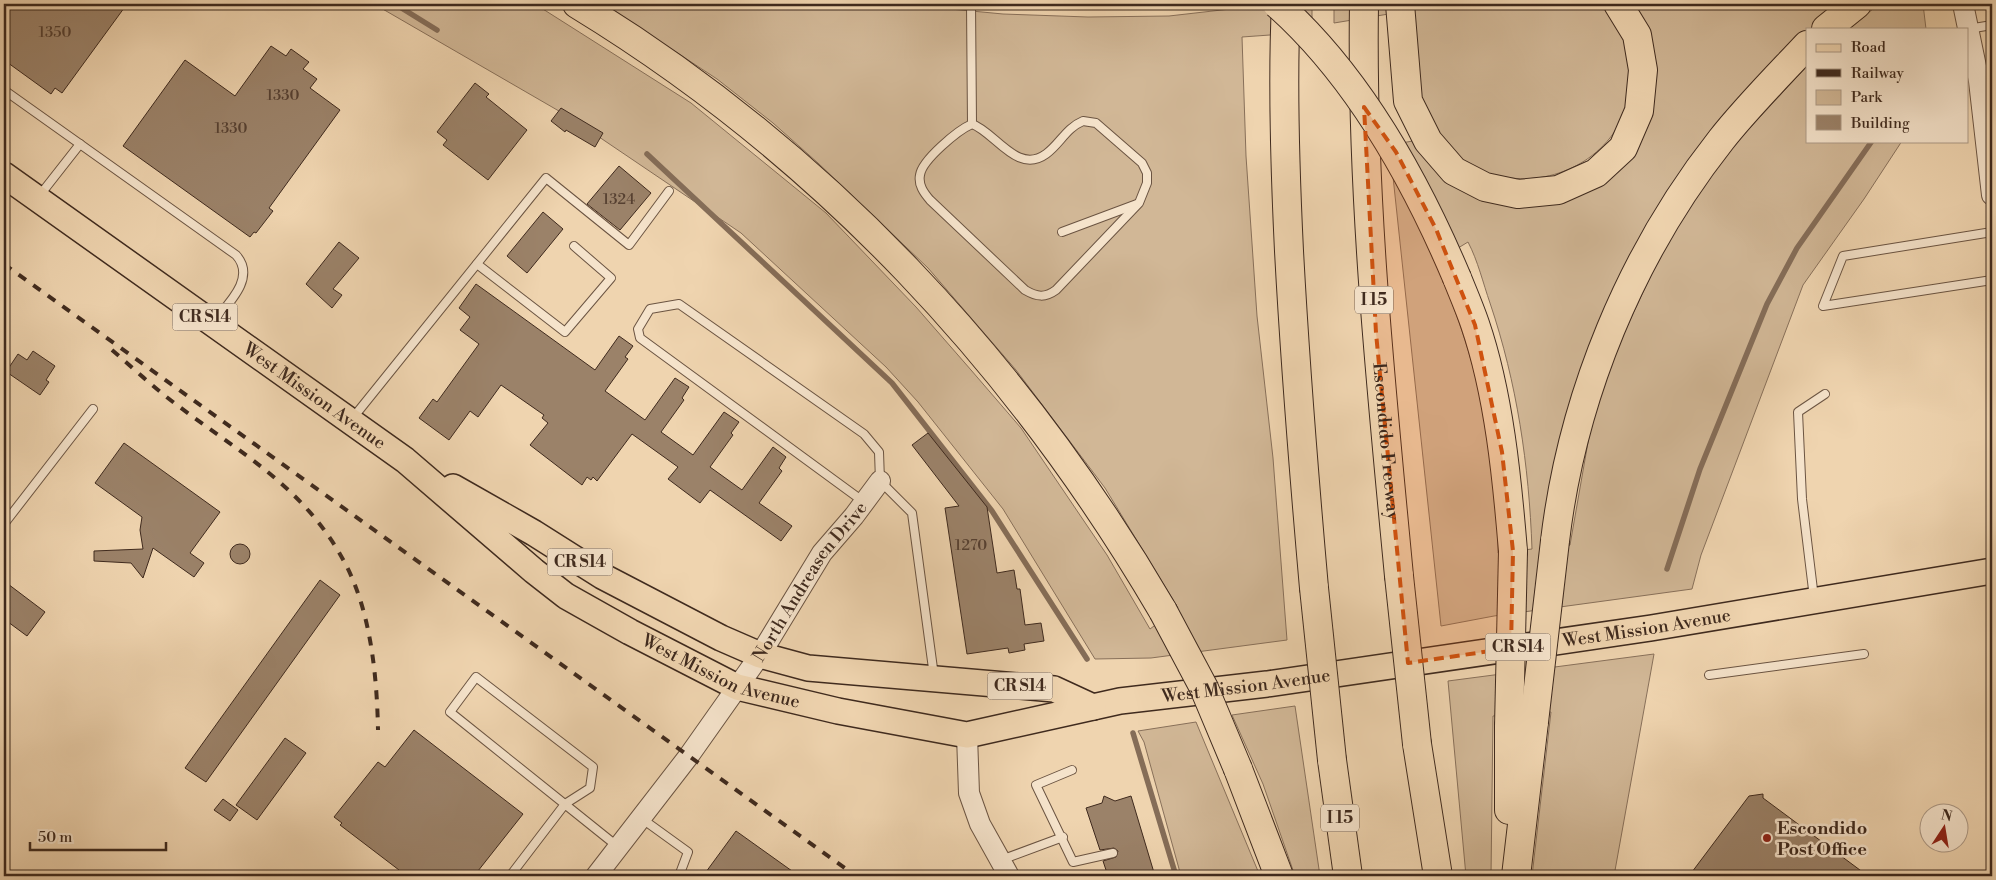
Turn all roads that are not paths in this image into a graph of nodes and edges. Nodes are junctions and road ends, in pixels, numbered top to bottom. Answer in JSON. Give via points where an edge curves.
{"nodes":[{"id":1,"x":577,"y":4,"type":"edge"},
{"id":2,"x":971,"y":4,"type":"edge"},
{"id":3,"x":1277,"y":4,"type":"edge"},
{"id":4,"x":1286,"y":4,"type":"edge"},
{"id":5,"x":1618,"y":4,"type":"edge"},
{"id":6,"x":1857,"y":4,"type":"edge"},
{"id":7,"x":1963,"y":4,"type":"edge"},
{"id":8,"x":1400,"y":12,"type":"edge"},
{"id":9,"x":1363,"y":14,"type":"edge"},
{"id":10,"x":1992,"y":25,"type":"edge"},
{"id":11,"x":1827,"y":28,"type":"edge"},
{"id":12,"x":1968,"y":28,"type":"edge"},
{"id":13,"x":1968,"y":29,"type":"edge"},
{"id":14,"x":1806,"y":46,"type":"edge"},
{"id":15,"x":4,"y":90,"type":"edge"},
{"id":16,"x":972,"y":124,"type":"junction"},
{"id":17,"x":80,"y":144,"type":"junction"},
{"id":18,"x":4,"y":175,"type":"edge"},
{"id":19,"x":669,"y":190,"type":"dead end"},
{"id":20,"x":1992,"y":196,"type":"edge"},
{"id":21,"x":37,"y":198,"type":"junction"},
{"id":22,"x":1139,"y":203,"type":"junction"},
{"id":23,"x":1062,"y":232,"type":"dead end"},
{"id":24,"x":1992,"y":232,"type":"edge"},
{"id":25,"x":574,"y":246,"type":"dead end"},
{"id":26,"x":477,"y":264,"type":"junction"},
{"id":27,"x":1992,"y":280,"type":"edge"},
{"id":28,"x":213,"y":323,"type":"junction"},
{"id":29,"x":1826,"y":394,"type":"dead end"},
{"id":30,"x":93,"y":409,"type":"dead end"},
{"id":31,"x":351,"y":421,"type":"junction"},
{"id":32,"x":405,"y":460,"type":"junction"},
{"id":33,"x":880,"y":481,"type":"junction"},
{"id":34,"x":864,"y":502,"type":"junction"},
{"id":35,"x":4,"y":524,"type":"edge"},
{"id":36,"x":1992,"y":571,"type":"edge"},
{"id":37,"x":1814,"y":600,"type":"junction"},
{"id":38,"x":1864,"y":654,"type":"dead end"},
{"id":39,"x":760,"y":655,"type":"junction"},
{"id":40,"x":1709,"y":675,"type":"dead end"},
{"id":41,"x":934,"y":679,"type":"junction"},
{"id":42,"x":737,"y":687,"type":"junction"},
{"id":43,"x":1093,"y":707,"type":"junction"},
{"id":44,"x":1522,"y":724,"type":"junction"},
{"id":45,"x":967,"y":735,"type":"junction"},
{"id":46,"x":1072,"y":770,"type":"dead end"},
{"id":47,"x":565,"y":804,"type":"junction"},
{"id":48,"x":641,"y":818,"type":"junction"},
{"id":49,"x":1063,"y":837,"type":"junction"},
{"id":50,"x":619,"y":847,"type":"junction"},
{"id":51,"x":1113,"y":853,"type":"dead end"},
{"id":52,"x":1004,"y":869,"type":"edge"},
{"id":53,"x":1433,"y":870,"type":"edge"},
{"id":54,"x":510,"y":876,"type":"edge"},
{"id":55,"x":596,"y":876,"type":"edge"},
{"id":56,"x":680,"y":876,"type":"edge"},
{"id":57,"x":1279,"y":876,"type":"edge"},
{"id":58,"x":1348,"y":876,"type":"edge"},
{"id":59,"x":1508,"y":876,"type":"edge"},
{"id":60,"x":1516,"y":876,"type":"edge"}],
"edges":[{"from":1,"to":57,"type":"highway","bridge":true,"via":[[679,70],[729,107],[871,231],[1011,388],[1091,494],[1163,611],[1204,688]]},
{"from":2,"to":16,"type":"lane"},
{"from":3,"to":44,"type":"highway","bridge":true,"via":[[1336,66],[1396,152],[1436,229],[1475,325],[1488,374],[1502,452],[1513,550]]},
{"from":4,"to":58,"type":"highway","number":"I 15","bridge":true,"via":[[1287,206],[1298,414],[1332,760]]},
{"from":5,"to":8,"type":"highway","via":[[1637,35],[1643,70],[1639,111],[1623,148],[1596,173],[1558,190],[1518,194],[1485,187],[1454,171],[1428,141],[1408,101]]},
{"from":6,"to":11,"type":"highway"},
{"from":7,"to":12,"type":"street"},
{"from":9,"to":53,"type":"highway","name":"Escondido Freeway","number":"I 15","bridge":true,"via":[[1368,204],[1376,333],[1399,576]]},
{"from":10,"to":13,"type":"lane"},
{"from":13,"to":20,"type":"street","via":[[1979,81]]},
{"from":14,"to":44,"type":"highway","bridge":true,"via":[[1720,140],[1647,253],[1620,309],[1590,385],[1571,452]]},
{"from":15,"to":17,"type":"lane"},
{"from":16,"to":22,"type":"lane","via":[[1012,154],[1032,159],[1044,155],[1077,123],[1096,123],[1142,163],[1147,183]]},
{"from":16,"to":22,"type":"lane","via":[[959,129],[925,165],[920,184],[930,200],[1032,294],[1047,296],[1056,290]]},
{"from":17,"to":21,"type":"lane"},
{"from":17,"to":28,"type":"lane","via":[[243,263],[245,276],[232,301]]},
{"from":18,"to":21,"type":"main road","name":"West Mission Avenue","number":"CR S14"},
{"from":19,"to":26,"type":"lane","via":[[629,246],[546,178]]},
{"from":21,"to":28,"type":"main road","name":"West Mission Avenue","number":"CR S14"},
{"from":22,"to":23,"type":"lane"},
{"from":24,"to":27,"type":"lane","via":[[1843,256],[1822,306]]},
{"from":25,"to":26,"type":"lane","via":[[611,278],[565,332]]},
{"from":26,"to":31,"type":"lane"},
{"from":28,"to":31,"type":"main road","name":"West Mission Avenue","number":"CR S14"},
{"from":29,"to":37,"type":"lane","via":[[1798,412],[1802,499]]},
{"from":30,"to":35,"type":"lane"},
{"from":31,"to":32,"type":"main road","name":"West Mission Avenue","number":"CR S14"},
{"from":32,"to":39,"type":"main road","name":"West Mission Avenue","number":"CR S14","via":[[534,533],[602,576]]},
{"from":32,"to":42,"type":"main road","name":"West Mission Avenue","number":"CR S14","via":[[566,596]]},
{"from":33,"to":34,"type":"street","name":"North Andreasen Drive"},
{"from":33,"to":34,"type":"lane","via":[[879,452],[864,434],[680,304],[650,309],[638,329],[640,338]]},
{"from":33,"to":41,"type":"lane","via":[[912,513]]},
{"from":34,"to":39,"type":"street","name":"North Andreasen Drive","via":[[822,553]]},
{"from":36,"to":37,"type":"main road","name":"West Mission Avenue","number":"CR S14"},
{"from":37,"to":43,"type":"main road","name":"West Mission Avenue","number":"CR S14","via":[[1651,628]]},
{"from":38,"to":40,"type":"lane"},
{"from":39,"to":41,"type":"main road","name":"West Mission Avenue","number":"CR S14","via":[[808,668]]},
{"from":39,"to":42,"type":"street","name":"North Andreasen Drive"},
{"from":41,"to":43,"type":"main road","name":"West Mission Avenue","number":"CR S14","via":[[1054,689]]},
{"from":42,"to":45,"type":"main road","name":"West Mission Avenue","number":"CR S14","via":[[838,711]]},
{"from":42,"to":48,"type":"street","name":"North Andreasen Drive"},
{"from":43,"to":45,"type":"main road","name":"West Mission Avenue","number":"CR S14"},
{"from":44,"to":59,"type":"highway"},
{"from":44,"to":60,"type":"highway"},
{"from":45,"to":52,"type":"street","via":[[969,793],[980,824]]},
{"from":46,"to":49,"type":"lane","via":[[1036,785]]},
{"from":47,"to":47,"type":"lane","via":[[450,712],[476,676],[593,767],[590,788]]},
{"from":47,"to":50,"type":"lane"},
{"from":47,"to":54,"type":"lane"},
{"from":48,"to":50,"type":"street","name":"North Andreasen Drive"},
{"from":48,"to":56,"type":"lane","via":[[688,852]]},
{"from":49,"to":51,"type":"lane","via":[[1073,862]]},
{"from":49,"to":52,"type":"lane"},
{"from":50,"to":55,"type":"street","name":"North Andreasen Drive"}]}
